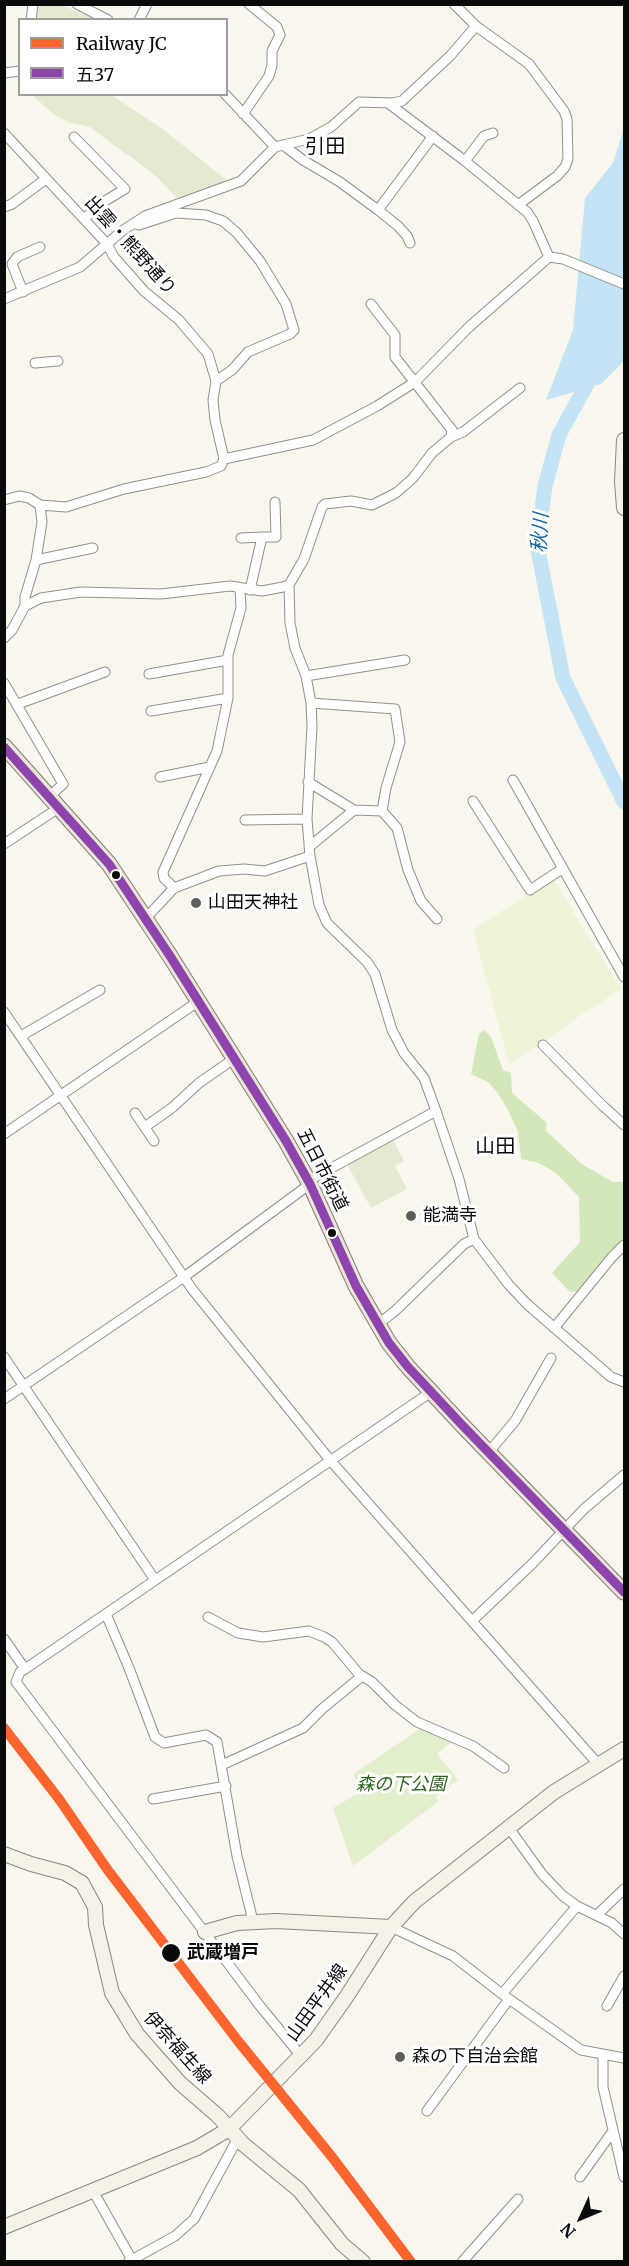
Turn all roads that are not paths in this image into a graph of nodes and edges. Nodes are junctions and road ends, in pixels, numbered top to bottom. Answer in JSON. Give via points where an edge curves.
{"nodes":[{"id":1,"x":77,"y":4,"type":"edge"},
{"id":2,"x":147,"y":4,"type":"edge"},
{"id":3,"x":249,"y":4,"type":"edge"},
{"id":4,"x":454,"y":4,"type":"edge"},
{"id":5,"x":464,"y":8,"type":"edge"},
{"id":6,"x":104,"y":18,"type":"edge"},
{"id":7,"x":140,"y":18,"type":"edge"},
{"id":8,"x":476,"y":26,"type":"junction"},
{"id":9,"x":227,"y":96,"type":"edge"},
{"id":10,"x":388,"y":103,"type":"junction"},
{"id":11,"x":243,"y":114,"type":"junction"},
{"id":12,"x":4,"y":133,"type":"edge"},
{"id":13,"x":493,"y":133,"type":"dead end"},
{"id":14,"x":433,"y":136,"type":"junction"},
{"id":15,"x":74,"y":137,"type":"dead end"},
{"id":16,"x":279,"y":146,"type":"junction"},
{"id":17,"x":465,"y":161,"type":"junction"},
{"id":18,"x":46,"y":179,"type":"junction"},
{"id":19,"x":518,"y":205,"type":"junction"},
{"id":20,"x":4,"y":207,"type":"edge"},
{"id":21,"x":378,"y":210,"type":"junction"},
{"id":22,"x":84,"y":219,"type":"junction"},
{"id":23,"x":133,"y":223,"type":"junction"},
{"id":24,"x":410,"y":243,"type":"dead end"},
{"id":25,"x":107,"y":244,"type":"junction"},
{"id":26,"x":40,"y":247,"type":"dead end"},
{"id":27,"x":549,"y":257,"type":"junction"},
{"id":28,"x":624,"y":284,"type":"edge"},
{"id":29,"x":23,"y":292,"type":"junction"},
{"id":30,"x":4,"y":299,"type":"edge"},
{"id":31,"x":371,"y":304,"type":"dead end"},
{"id":32,"x":58,"y":361,"type":"dead end"},
{"id":33,"x":35,"y":363,"type":"dead end"},
{"id":34,"x":216,"y":381,"type":"junction"},
{"id":35,"x":415,"y":382,"type":"junction"},
{"id":36,"x":520,"y":388,"type":"dead end"},
{"id":37,"x":451,"y":437,"type":"junction"},
{"id":38,"x":624,"y":440,"type":"edge"},
{"id":39,"x":224,"y":459,"type":"junction"},
{"id":40,"x":4,"y":500,"type":"edge"},
{"id":41,"x":275,"y":502,"type":"dead end"},
{"id":42,"x":40,"y":505,"type":"junction"},
{"id":43,"x":624,"y":508,"type":"edge"},
{"id":44,"x":262,"y":537,"type":"junction"},
{"id":45,"x":241,"y":538,"type":"dead end"},
{"id":46,"x":93,"y":548,"type":"dead end"},
{"id":47,"x":36,"y":560,"type":"junction"},
{"id":48,"x":288,"y":585,"type":"junction"},
{"id":49,"x":245,"y":590,"type":"junction"},
{"id":50,"x":25,"y":606,"type":"junction"},
{"id":51,"x":4,"y":638,"type":"edge"},
{"id":52,"x":228,"y":660,"type":"junction"},
{"id":53,"x":405,"y":660,"type":"dead end"},
{"id":54,"x":105,"y":672,"type":"dead end"},
{"id":55,"x":148,"y":674,"type":"dead end"},
{"id":56,"x":306,"y":676,"type":"junction"},
{"id":57,"x":4,"y":683,"type":"edge"},
{"id":58,"x":228,"y":698,"type":"junction"},
{"id":59,"x":311,"y":703,"type":"junction"},
{"id":60,"x":18,"y":704,"type":"junction"},
{"id":61,"x":151,"y":711,"type":"dead end"},
{"id":62,"x":4,"y":746,"type":"edge"},
{"id":63,"x":210,"y":767,"type":"junction"},
{"id":64,"x":160,"y":777,"type":"dead end"},
{"id":65,"x":513,"y":780,"type":"dead end"},
{"id":66,"x":308,"y":782,"type":"junction"},
{"id":67,"x":473,"y":801,"type":"dead end"},
{"id":68,"x":55,"y":802,"type":"junction"},
{"id":69,"x":354,"y":810,"type":"junction"},
{"id":70,"x":382,"y":811,"type":"junction"},
{"id":71,"x":307,"y":819,"type":"junction"},
{"id":72,"x":245,"y":820,"type":"dead end"},
{"id":73,"x":4,"y":844,"type":"edge"},
{"id":74,"x":310,"y":851,"type":"junction"},
{"id":75,"x":562,"y":869,"type":"junction"},
{"id":76,"x":174,"y":888,"type":"junction"},
{"id":77,"x":146,"y":918,"type":"junction"},
{"id":78,"x":437,"y":919,"type":"dead end"},
{"id":79,"x":624,"y":977,"type":"edge"},
{"id":80,"x":100,"y":990,"type":"dead end"},
{"id":81,"x":199,"y":1001,"type":"junction"},
{"id":82,"x":4,"y":1012,"type":"edge"},
{"id":83,"x":21,"y":1036,"type":"junction"},
{"id":84,"x":543,"y":1045,"type":"dead end"},
{"id":85,"x":235,"y":1058,"type":"junction"},
{"id":86,"x":61,"y":1095,"type":"junction"},
{"id":87,"x":436,"y":1111,"type":"junction"},
{"id":88,"x":135,"y":1113,"type":"dead end"},
{"id":89,"x":624,"y":1125,"type":"edge"},
{"id":90,"x":145,"y":1127,"type":"junction"},
{"id":91,"x":4,"y":1134,"type":"edge"},
{"id":92,"x":154,"y":1141,"type":"dead end"},
{"id":93,"x":310,"y":1184,"type":"junction"},
{"id":94,"x":474,"y":1239,"type":"junction"},
{"id":95,"x":624,"y":1245,"type":"edge"},
{"id":96,"x":184,"y":1277,"type":"junction"},
{"id":97,"x":377,"y":1325,"type":"junction"},
{"id":98,"x":554,"y":1328,"type":"junction"},
{"id":99,"x":4,"y":1357,"type":"edge"},
{"id":100,"x":551,"y":1358,"type":"dead end"},
{"id":101,"x":624,"y":1382,"type":"edge"},
{"id":102,"x":24,"y":1386,"type":"junction"},
{"id":103,"x":431,"y":1392,"type":"junction"},
{"id":104,"x":4,"y":1399,"type":"edge"},
{"id":105,"x":489,"y":1453,"type":"junction"},
{"id":106,"x":330,"y":1460,"type":"junction"},
{"id":107,"x":624,"y":1475,"type":"edge"},
{"id":108,"x":564,"y":1531,"type":"junction"},
{"id":109,"x":155,"y":1580,"type":"junction"},
{"id":110,"x":624,"y":1592,"type":"edge"},
{"id":111,"x":106,"y":1614,"type":"junction"},
{"id":112,"x":208,"y":1617,"type":"dead end"},
{"id":113,"x":473,"y":1620,"type":"junction"},
{"id":114,"x":4,"y":1639,"type":"edge"},
{"id":115,"x":25,"y":1669,"type":"junction"},
{"id":116,"x":362,"y":1677,"type":"junction"},
{"id":117,"x":624,"y":1749,"type":"edge"},
{"id":118,"x":598,"y":1764,"type":"junction"},
{"id":119,"x":222,"y":1765,"type":"junction"},
{"id":120,"x":504,"y":1768,"type":"dead end"},
{"id":121,"x":226,"y":1786,"type":"junction"},
{"id":122,"x":153,"y":1799,"type":"dead end"},
{"id":123,"x":509,"y":1828,"type":"junction"},
{"id":124,"x":4,"y":1854,"type":"edge"},
{"id":125,"x":624,"y":1889,"type":"edge"},
{"id":126,"x":577,"y":1906,"type":"junction"},
{"id":127,"x":597,"y":1915,"type":"junction"},
{"id":128,"x":253,"y":1922,"type":"junction"},
{"id":129,"x":391,"y":1927,"type":"junction"},
{"id":130,"x":205,"y":1932,"type":"junction"},
{"id":131,"x":624,"y":1934,"type":"edge"},
{"id":132,"x":624,"y":1976,"type":"edge"},
{"id":133,"x":506,"y":1996,"type":"junction"},
{"id":134,"x":607,"y":2006,"type":"dead end"},
{"id":135,"x":603,"y":2055,"type":"junction"},
{"id":136,"x":301,"y":2056,"type":"junction"},
{"id":137,"x":624,"y":2058,"type":"edge"},
{"id":138,"x":428,"y":2111,"type":"dead end"},
{"id":139,"x":613,"y":2131,"type":"junction"},
{"id":140,"x":233,"y":2133,"type":"junction"},
{"id":141,"x":580,"y":2177,"type":"dead end"},
{"id":142,"x":624,"y":2177,"type":"edge"},
{"id":143,"x":93,"y":2191,"type":"junction"},
{"id":144,"x":518,"y":2199,"type":"dead end"},
{"id":145,"x":4,"y":2228,"type":"edge"},
{"id":146,"x":130,"y":2261,"type":"edge"},
{"id":147,"x":363,"y":2262,"type":"edge"},
{"id":148,"x":462,"y":2262,"type":"edge"}],
"edges":[{"from":1,"to":6,"type":"street"},
{"from":2,"to":7,"type":"street"},
{"from":3,"to":11,"type":"street","via":[[277,27],[280,36],[272,51],[269,76]]},
{"from":4,"to":5,"type":"street"},
{"from":5,"to":8,"type":"street"},
{"from":8,"to":10,"type":"street","via":[[426,80],[402,101]]},
{"from":8,"to":19,"type":"street","via":[[529,64],[567,119],[565,167]]},
{"from":9,"to":11,"type":"street"},
{"from":10,"to":14,"type":"street"},
{"from":10,"to":16,"type":"street","via":[[359,102],[331,127],[309,139]]},
{"from":11,"to":16,"type":"street"},
{"from":12,"to":18,"type":"street","name":"出雲・熊野通り"},
{"from":13,"to":17,"type":"street","via":[[484,136]]},
{"from":14,"to":17,"type":"street"},
{"from":14,"to":21,"type":"street"},
{"from":15,"to":22,"type":"street","via":[[125,189]]},
{"from":16,"to":21,"type":"street"},
{"from":16,"to":23,"type":"street","via":[[241,181]]},
{"from":17,"to":19,"type":"street"},
{"from":18,"to":20,"type":"street"},
{"from":18,"to":22,"type":"street","name":"出雲・熊野通り"},
{"from":19,"to":27,"type":"street","via":[[533,221]]},
{"from":21,"to":24,"type":"street","via":[[398,226]]},
{"from":22,"to":25,"type":"street","name":"出雲・熊野通り"},
{"from":23,"to":25,"type":"street"},
{"from":23,"to":34,"type":"street","via":[[140,225],[176,213],[206,215],[223,221],[260,261],[286,304],[294,330],[248,352]]},
{"from":25,"to":29,"type":"street","via":[[80,267]]},
{"from":25,"to":34,"type":"street","name":"出雲・熊野通り","via":[[144,291],[179,320],[202,346]]},
{"from":26,"to":29,"type":"street","via":[[16,256],[12,264]]},
{"from":27,"to":28,"type":"street"},
{"from":27,"to":35,"type":"street","via":[[469,327]]},
{"from":29,"to":30,"type":"street"},
{"from":31,"to":35,"type":"street","via":[[395,335],[395,357]]},
{"from":32,"to":33,"type":"street"},
{"from":34,"to":39,"type":"street","name":"出雲・熊野通り","via":[[215,420]]},
{"from":35,"to":37,"type":"street","via":[[452,430]]},
{"from":35,"to":39,"type":"street","via":[[313,440]]},
{"from":36,"to":37,"type":"street","via":[[464,432]]},
{"from":37,"to":48,"type":"street","via":[[432,453],[413,478],[380,502],[372,506],[351,501],[325,504],[304,559]]},
{"from":38,"to":43,"type":"main road"},
{"from":39,"to":42,"type":"street","via":[[221,466],[206,472],[124,489],[66,507]]},
{"from":40,"to":42,"type":"street","via":[[19,496]]},
{"from":41,"to":44,"type":"street","via":[[276,537]]},
{"from":42,"to":47,"type":"street","via":[[42,522]]},
{"from":44,"to":45,"type":"street"},
{"from":44,"to":49,"type":"street"},
{"from":46,"to":47,"type":"street"},
{"from":47,"to":50,"type":"street"},
{"from":48,"to":49,"type":"street","via":[[268,591]]},
{"from":48,"to":56,"type":"street","via":[[290,623]]},
{"from":49,"to":50,"type":"street","via":[[230,586],[161,594],[81,592],[42,598]]},
{"from":49,"to":52,"type":"street"},
{"from":50,"to":51,"type":"street"},
{"from":52,"to":55,"type":"street"},
{"from":52,"to":58,"type":"street"},
{"from":53,"to":56,"type":"street"},
{"from":54,"to":60,"type":"street"},
{"from":56,"to":59,"type":"street"},
{"from":57,"to":60,"type":"street"},
{"from":58,"to":61,"type":"street"},
{"from":58,"to":63,"type":"street"},
{"from":59,"to":66,"type":"street"},
{"from":59,"to":70,"type":"street","via":[[395,709],[400,742]]},
{"from":60,"to":68,"type":"street","via":[[63,784]]},
{"from":62,"to":68,"type":"main road","name":"五日市街道"},
{"from":63,"to":64,"type":"street"},
{"from":63,"to":76,"type":"street","via":[[163,872]]},
{"from":65,"to":75,"type":"street"},
{"from":66,"to":69,"type":"street"},
{"from":66,"to":71,"type":"street"},
{"from":67,"to":75,"type":"street","via":[[530,890]]},
{"from":68,"to":73,"type":"street"},
{"from":68,"to":77,"type":"main road","name":"五日市街道","via":[[109,864]]},
{"from":69,"to":70,"type":"street"},
{"from":69,"to":74,"type":"street"},
{"from":70,"to":78,"type":"street","via":[[397,828],[421,901]]},
{"from":71,"to":72,"type":"street"},
{"from":71,"to":74,"type":"street"},
{"from":74,"to":76,"type":"street","via":[[266,871],[219,872]]},
{"from":74,"to":87,"type":"street","via":[[322,914],[375,974],[392,1030],[424,1078]]},
{"from":75,"to":79,"type":"street"},
{"from":76,"to":77,"type":"street"},
{"from":77,"to":81,"type":"main road","name":"五日市街道"},
{"from":80,"to":83,"type":"street"},
{"from":81,"to":85,"type":"main road","name":"五日市街道"},
{"from":81,"to":86,"type":"street"},
{"from":82,"to":83,"type":"street"},
{"from":83,"to":86,"type":"street"},
{"from":84,"to":89,"type":"street"},
{"from":85,"to":90,"type":"street"},
{"from":85,"to":93,"type":"main road","name":"五日市街道"},
{"from":86,"to":91,"type":"street"},
{"from":86,"to":96,"type":"street"},
{"from":87,"to":93,"type":"street","via":[[315,1177]]},
{"from":87,"to":94,"type":"street"},
{"from":88,"to":90,"type":"street"},
{"from":90,"to":92,"type":"street"},
{"from":93,"to":96,"type":"street"},
{"from":93,"to":97,"type":"main road","name":"五日市街道"},
{"from":94,"to":97,"type":"street"},
{"from":94,"to":98,"type":"street","via":[[508,1285]]},
{"from":95,"to":98,"type":"street"},
{"from":96,"to":102,"type":"street"},
{"from":96,"to":106,"type":"street"},
{"from":97,"to":103,"type":"main road","name":"五日市街道"},
{"from":98,"to":101,"type":"street","via":[[611,1377]]},
{"from":99,"to":102,"type":"street"},
{"from":100,"to":105,"type":"street","via":[[515,1421]]},
{"from":102,"to":104,"type":"street"},
{"from":102,"to":109,"type":"street"},
{"from":103,"to":105,"type":"main road","name":"五日市街道"},
{"from":103,"to":106,"type":"street"},
{"from":105,"to":108,"type":"main road","name":"五日市街道"},
{"from":106,"to":109,"type":"street"},
{"from":106,"to":113,"type":"street"},
{"from":107,"to":108,"type":"street"},
{"from":108,"to":110,"type":"main road","name":"五日市街道"},
{"from":108,"to":113,"type":"street"},
{"from":109,"to":111,"type":"street"},
{"from":111,"to":115,"type":"street"},
{"from":111,"to":119,"type":"street","via":[[155,1737],[164,1743],[206,1734],[217,1742]]},
{"from":112,"to":116,"type":"street","via":[[238,1633],[263,1637],[309,1631],[336,1647]]},
{"from":113,"to":118,"type":"street"},
{"from":114,"to":115,"type":"street"},
{"from":115,"to":130,"type":"street","via":[[16,1682]]},
{"from":116,"to":119,"type":"street","via":[[303,1728]]},
{"from":116,"to":120,"type":"street","via":[[417,1722],[472,1746]]},
{"from":117,"to":118,"type":"main road","name":"山田平井線"},
{"from":118,"to":123,"type":"main road","name":"山田平井線"},
{"from":119,"to":121,"type":"street"},
{"from":121,"to":122,"type":"street"},
{"from":121,"to":128,"type":"street"},
{"from":123,"to":126,"type":"street","via":[[542,1874]]},
{"from":123,"to":129,"type":"main road","name":"山田平井線","via":[[414,1902]]},
{"from":124,"to":140,"type":"main road","name":"伊奈福生線","via":[[65,1873],[82,1883],[93,1902],[105,1971],[123,2014],[151,2052]]},
{"from":125,"to":127,"type":"street"},
{"from":126,"to":127,"type":"street"},
{"from":126,"to":133,"type":"street"},
{"from":127,"to":131,"type":"street"},
{"from":128,"to":129,"type":"main road"},
{"from":128,"to":130,"type":"main road"},
{"from":129,"to":133,"type":"street","via":[[453,1956]]},
{"from":129,"to":136,"type":"main road","name":"山田平井線","via":[[323,2031]]},
{"from":130,"to":136,"type":"street"},
{"from":132,"to":134,"type":"street"},
{"from":133,"to":135,"type":"street","via":[[577,2048]]},
{"from":133,"to":138,"type":"street"},
{"from":135,"to":137,"type":"street"},
{"from":135,"to":139,"type":"street","via":[[603,2087]]},
{"from":136,"to":140,"type":"main road","name":"山田平井線"},
{"from":139,"to":141,"type":"street"},
{"from":139,"to":142,"type":"street"},
{"from":140,"to":143,"type":"main road","name":"山田平井線"},
{"from":140,"to":146,"type":"street","via":[[194,2219],[175,2236]]},
{"from":140,"to":147,"type":"main road","name":"伊奈福生線","via":[[288,2180],[342,2244]]},
{"from":143,"to":145,"type":"main road","name":"山田平井線"},
{"from":143,"to":146,"type":"street"},
{"from":144,"to":148,"type":"street"}]}
